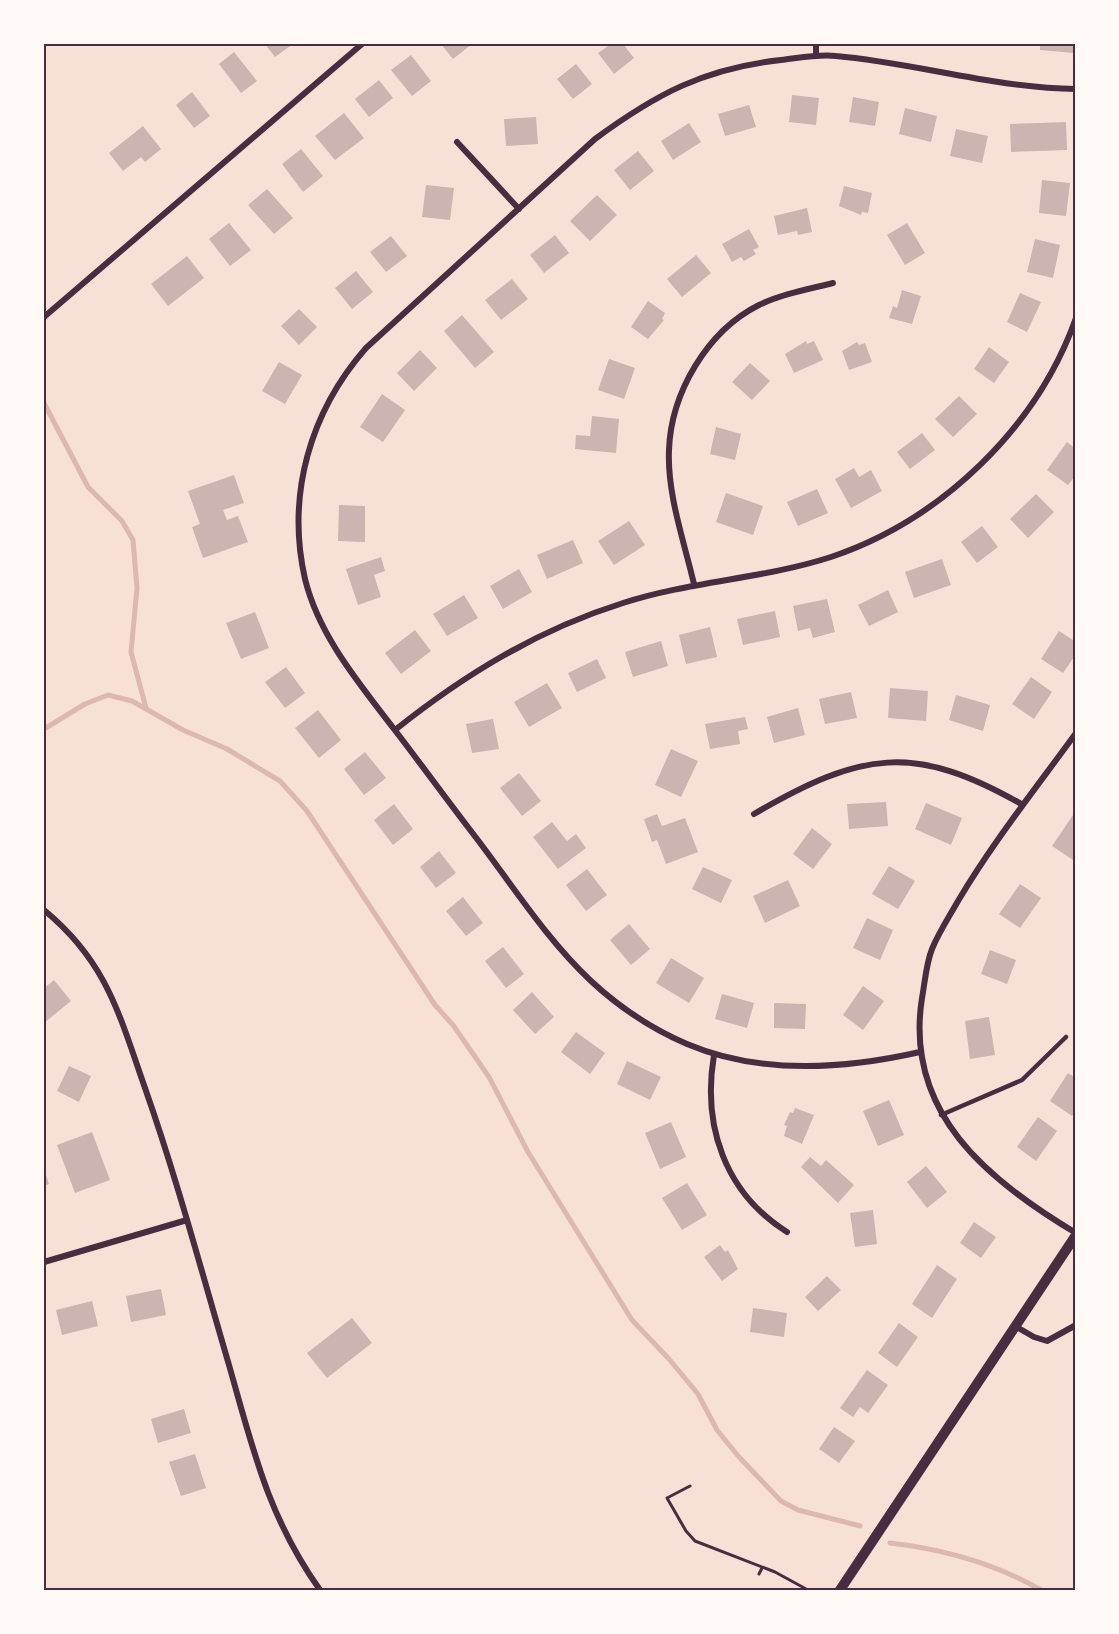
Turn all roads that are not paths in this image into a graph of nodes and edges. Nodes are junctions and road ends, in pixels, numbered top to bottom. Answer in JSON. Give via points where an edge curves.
{"nodes":[{"id":1,"x":362,"y":44,"type":"edge"},
{"id":2,"x":816,"y":44,"type":"edge"},
{"id":3,"x":816,"y":56,"type":"junction"},
{"id":4,"x":1076,"y":89,"type":"edge"},
{"id":5,"x":457,"y":142,"type":"dead end"},
{"id":6,"x":519,"y":208,"type":"junction"},
{"id":7,"x":833,"y":282,"type":"dead end"},
{"id":8,"x":44,"y":317,"type":"edge"},
{"id":9,"x":1076,"y":318,"type":"edge"},
{"id":10,"x":694,"y":584,"type":"junction"},
{"id":11,"x":395,"y":730,"type":"junction"},
{"id":12,"x":1076,"y":733,"type":"edge"},
{"id":13,"x":1023,"y":805,"type":"junction"},
{"id":14,"x":754,"y":814,"type":"dead end"},
{"id":15,"x":44,"y":910,"type":"edge"},
{"id":16,"x":1066,"y":1037,"type":"dead end"},
{"id":17,"x":920,"y":1052,"type":"junction"},
{"id":18,"x":714,"y":1054,"type":"junction"},
{"id":19,"x":941,"y":1115,"type":"junction"},
{"id":20,"x":186,"y":1220,"type":"junction"},
{"id":21,"x":787,"y":1232,"type":"dead end"},
{"id":22,"x":1076,"y":1234,"type":"edge"},
{"id":23,"x":44,"y":1262,"type":"edge"},
{"id":24,"x":1076,"y":1325,"type":"edge"},
{"id":25,"x":1015,"y":1326,"type":"junction"},
{"id":26,"x":320,"y":1590,"type":"edge"},
{"id":27,"x":840,"y":1590,"type":"edge"}],
"edges":[{"from":1,"to":8,"type":"street"},
{"from":2,"to":3,"type":"street"},
{"from":3,"to":4,"type":"street","via":[[864,60],[1012,85]]},
{"from":3,"to":6,"type":"street","via":[[730,67],[660,95],[595,139]]},
{"from":5,"to":6,"type":"street"},
{"from":6,"to":11,"type":"street","via":[[353,364],[318,422],[303,468],[299,526],[312,600],[329,639]]},
{"from":7,"to":10,"type":"street","via":[[768,302],[743,316],[707,349],[684,389],[675,412],[669,450]]},
{"from":9,"to":10,"type":"street","via":[[1028,410],[989,456],[945,496],[872,541],[830,557]]},
{"from":10,"to":11,"type":"street","via":[[574,619],[505,653],[442,693]]},
{"from":11,"to":18,"type":"street","via":[[536,917],[589,979],[645,1023]]},
{"from":12,"to":13,"type":"street"},
{"from":13,"to":14,"type":"street","via":[[985,783],[937,767],[883,762],[857,766],[811,782]]},
{"from":13,"to":17,"type":"street","via":[[970,882],[931,951],[920,1012]]},
{"from":15,"to":20,"type":"street","via":[[92,960],[114,1000]]},
{"from":16,"to":19,"type":"lane","via":[[1022,1080]]},
{"from":17,"to":18,"type":"street","via":[[833,1067]]},
{"from":17,"to":19,"type":"street"},
{"from":18,"to":21,"type":"street","via":[[711,1086],[716,1133],[726,1167],[756,1209]]},
{"from":19,"to":22,"type":"street","via":[[962,1143],[1006,1185]]},
{"from":20,"to":23,"type":"street"},
{"from":20,"to":26,"type":"street","via":[[261,1476],[285,1536]]},
{"from":22,"to":25,"type":"street"},
{"from":24,"to":25,"type":"street","via":[[1047,1341]]},
{"from":25,"to":27,"type":"street"}]}
